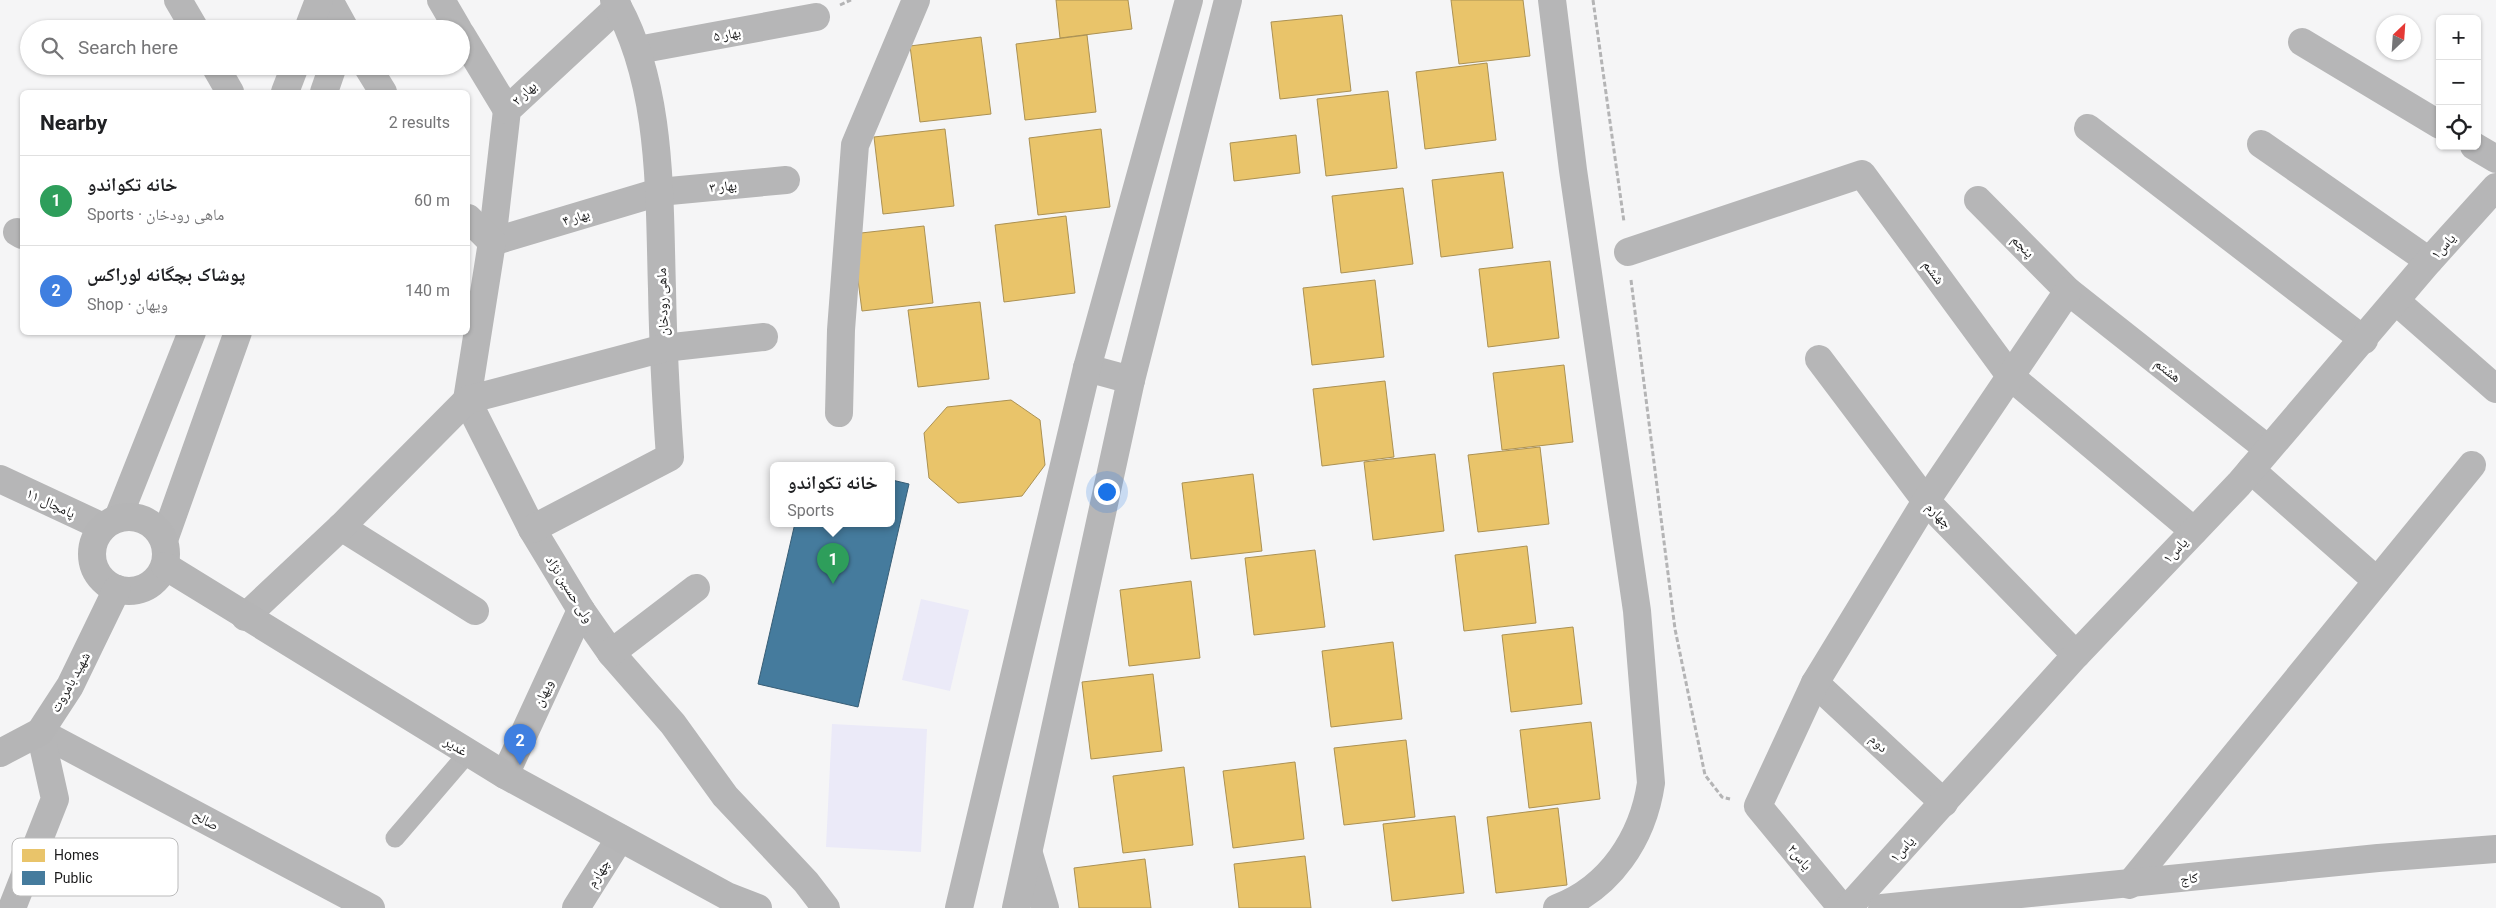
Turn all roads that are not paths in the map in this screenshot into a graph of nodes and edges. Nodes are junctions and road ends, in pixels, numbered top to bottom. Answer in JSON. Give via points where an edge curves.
{"nodes":[{"id":1,"x":178,"y":0,"type":"edge"},
{"id":2,"x":319,"y":0,"type":"edge"},
{"id":3,"x":329,"y":0,"type":"edge"},
{"id":4,"x":441,"y":0,"type":"edge"},
{"id":5,"x":916,"y":0,"type":"edge"},
{"id":6,"x":1189,"y":0,"type":"edge"},
{"id":7,"x":1228,"y":0,"type":"edge"},
{"id":8,"x":1552,"y":0,"type":"edge"},
{"id":9,"x":616,"y":3,"type":"edge"},
{"id":10,"x":816,"y":18,"type":"dead end"},
{"id":11,"x":189,"y":20,"type":"edge"},
{"id":12,"x":311,"y":20,"type":"edge"},
{"id":13,"x":340,"y":20,"type":"edge"},
{"id":14,"x":453,"y":20,"type":"edge"},
{"id":15,"x":2302,"y":42,"type":"dead end"},
{"id":16,"x":470,"y":49,"type":"edge"},
{"id":17,"x":638,"y":50,"type":"junction"},
{"id":18,"x":220,"y":75,"type":"edge"},
{"id":19,"x":292,"y":75,"type":"edge"},
{"id":20,"x":330,"y":75,"type":"edge"},
{"id":21,"x":373,"y":75,"type":"edge"},
{"id":22,"x":229,"y":90,"type":"edge"},
{"id":23,"x":286,"y":90,"type":"edge"},
{"id":24,"x":325,"y":90,"type":"edge"},
{"id":25,"x":382,"y":90,"type":"edge"},
{"id":26,"x":506,"y":110,"type":"junction"},
{"id":27,"x":2436,"y":123,"type":"edge"},
{"id":28,"x":2088,"y":128,"type":"dead end"},
{"id":29,"x":2261,"y":144,"type":"dead end"},
{"id":30,"x":2481,"y":150,"type":"edge"},
{"id":31,"x":2496,"y":159,"type":"edge"},
{"id":32,"x":786,"y":180,"type":"dead end"},
{"id":33,"x":2496,"y":187,"type":"edge"},
{"id":34,"x":659,"y":192,"type":"junction"},
{"id":35,"x":1978,"y":200,"type":"dead end"},
{"id":36,"x":470,"y":220,"type":"edge"},
{"id":37,"x":492,"y":242,"type":"junction"},
{"id":38,"x":1628,"y":252,"type":"road end"},
{"id":39,"x":2429,"y":261,"type":"junction"},
{"id":40,"x":2068,"y":291,"type":"junction"},
{"id":41,"x":2396,"y":302,"type":"junction"},
{"id":42,"x":191,"y":335,"type":"edge"},
{"id":43,"x":237,"y":335,"type":"edge"},
{"id":44,"x":764,"y":338,"type":"dead end"},
{"id":45,"x":2364,"y":340,"type":"junction"},
{"id":46,"x":664,"y":348,"type":"junction"},
{"id":47,"x":1820,"y":359,"type":"dead end"},
{"id":48,"x":1087,"y":368,"type":"junction"},
{"id":49,"x":2011,"y":377,"type":"junction"},
{"id":50,"x":1131,"y":380,"type":"junction"},
{"id":51,"x":2496,"y":389,"type":"edge"},
{"id":52,"x":467,"y":400,"type":"junction"},
{"id":53,"x":839,"y":413,"type":"dead end"},
{"id":54,"x":2268,"y":449,"type":"junction"},
{"id":55,"x":2472,"y":465,"type":"dead end"},
{"id":56,"x":2250,"y":470,"type":"junction"},
{"id":57,"x":0,"y":479,"type":"edge"},
{"id":58,"x":1926,"y":501,"type":"junction"},
{"id":59,"x":110,"y":522,"type":"junction"},
{"id":60,"x":340,"y":527,"type":"junction"},
{"id":61,"x":532,"y":529,"type":"junction"},
{"id":62,"x":2194,"y":531,"type":"junction"},
{"id":63,"x":164,"y":553,"type":"junction"},
{"id":64,"x":2378,"y":581,"type":"junction"},
{"id":65,"x":696,"y":588,"type":"dead end"},
{"id":66,"x":117,"y":589,"type":"junction"},
{"id":67,"x":581,"y":610,"type":"junction"},
{"id":68,"x":475,"y":611,"type":"dead end"},
{"id":69,"x":246,"y":617,"type":"junction"},
{"id":70,"x":611,"y":653,"type":"junction"},
{"id":71,"x":2076,"y":655,"type":"junction"},
{"id":72,"x":1815,"y":682,"type":"junction"},
{"id":73,"x":40,"y":732,"type":"junction"},
{"id":74,"x":0,"y":753,"type":"edge"},
{"id":75,"x":468,"y":753,"type":"junction"},
{"id":76,"x":0,"y":768,"type":"edge"},
{"id":77,"x":505,"y":775,"type":"junction"},
{"id":78,"x":1944,"y":802,"type":"junction"},
{"id":79,"x":40,"y":838,"type":"edge"},
{"id":80,"x":396,"y":838,"type":"dead end"},
{"id":81,"x":620,"y":838,"type":"junction"},
{"id":82,"x":2496,"y":849,"type":"edge"},
{"id":83,"x":1028,"y":852,"type":"junction"},
{"id":84,"x":2129,"y":884,"type":"junction"},
{"id":85,"x":17,"y":896,"type":"edge"},
{"id":86,"x":12,"y":908,"type":"edge"},
{"id":87,"x":371,"y":908,"type":"edge"},
{"id":88,"x":576,"y":908,"type":"edge"},
{"id":89,"x":758,"y":908,"type":"edge"},
{"id":90,"x":826,"y":908,"type":"edge"},
{"id":91,"x":959,"y":908,"type":"edge"},
{"id":92,"x":1016,"y":908,"type":"edge"},
{"id":93,"x":1045,"y":908,"type":"edge"},
{"id":94,"x":1557,"y":908,"type":"edge"},
{"id":95,"x":1842,"y":908,"type":"edge"},
{"id":96,"x":1848,"y":908,"type":"edge"},
{"id":97,"x":1882,"y":908,"type":"edge"}],
"edges":[{"from":1,"to":11,"type":"street"},
{"from":2,"to":12,"type":"street"},
{"from":3,"to":13,"type":"street"},
{"from":4,"to":14,"type":"street"},
{"from":5,"to":53,"type":"street","via":[[854,145],[841,330]]},
{"from":6,"to":48,"type":"street"},
{"from":7,"to":50,"type":"street"},
{"from":8,"to":94,"type":"street","via":[[1573,170],[1637,611],[1651,783],[1647,808],[1636,835],[1620,860],[1577,900]]},
{"from":9,"to":17,"type":"street","name":"ماهی رودخان"},
{"from":9,"to":26,"type":"street","name":"بهار ۲"},
{"from":10,"to":17,"type":"street","name":"بهار ۵"},
{"from":15,"to":27,"type":"street"},
{"from":16,"to":26,"type":"street"},
{"from":17,"to":34,"type":"street","name":"ماهی رودخان","via":[[650,101]]},
{"from":18,"to":22,"type":"street"},
{"from":19,"to":23,"type":"street"},
{"from":20,"to":24,"type":"street"},
{"from":21,"to":25,"type":"street"},
{"from":26,"to":37,"type":"street","name":"بهار ۲"},
{"from":28,"to":45,"type":"street"},
{"from":29,"to":39,"type":"street"},
{"from":30,"to":31,"type":"street"},
{"from":32,"to":34,"type":"street","name":"بهار ۳"},
{"from":33,"to":39,"type":"street","name":"یاس۱"},
{"from":34,"to":37,"type":"street","name":"بهار ۴"},
{"from":34,"to":46,"type":"street","name":"ماهی رودخان"},
{"from":35,"to":40,"type":"street","name":"پنجم"},
{"from":36,"to":37,"type":"street"},
{"from":37,"to":52,"type":"street"},
{"from":38,"to":49,"type":"street","name":"ششم","via":[[1862,174]]},
{"from":39,"to":41,"type":"street","name":"یاس۱"},
{"from":40,"to":49,"type":"street"},
{"from":40,"to":54,"type":"street","name":"هشتم"},
{"from":41,"to":45,"type":"street","name":"یاس۱"},
{"from":41,"to":51,"type":"street"},
{"from":42,"to":59,"type":"street"},
{"from":43,"to":63,"type":"street"},
{"from":44,"to":46,"type":"street"},
{"from":45,"to":54,"type":"street","name":"یاس۱"},
{"from":46,"to":52,"type":"street"},
{"from":46,"to":61,"type":"street","name":"ماهی رودخان","via":[[670,457]]},
{"from":47,"to":58,"type":"street","name":"چهارم"},
{"from":48,"to":50,"type":"street"},
{"from":48,"to":91,"type":"street"},
{"from":49,"to":58,"type":"street"},
{"from":49,"to":62,"type":"street","name":"ششم"},
{"from":50,"to":83,"type":"street"},
{"from":52,"to":60,"type":"street"},
{"from":52,"to":61,"type":"street","name":"ولی حسین نژاد"},
{"from":54,"to":56,"type":"street","name":"یاس۱"},
{"from":55,"to":64,"type":"street"},
{"from":56,"to":62,"type":"street","name":"یاس۱"},
{"from":56,"to":64,"type":"street"},
{"from":57,"to":59,"type":"street","name":"پامچال ۱۱"},
{"from":58,"to":71,"type":"street","name":"چهارم"},
{"from":58,"to":72,"type":"street"},
{"from":59,"to":63,"type":"main road","via":[[137,517],[153,525]]},
{"from":59,"to":66,"type":"main road","via":[[93,543],[93,562],[101,579]]},
{"from":60,"to":68,"type":"street"},
{"from":60,"to":69,"type":"street"},
{"from":61,"to":67,"type":"street","name":"ولی حسین نژاد"},
{"from":62,"to":71,"type":"street","name":"یاس۱"},
{"from":63,"to":66,"type":"main road","via":[[157,578],[146,587],[131,591]]},
{"from":63,"to":69,"type":"main road","name":"غدیر"},
{"from":64,"to":84,"type":"street"},
{"from":65,"to":70,"type":"street"},
{"from":66,"to":73,"type":"main road","name":"شهید بامروت","via":[[70,686]]},
{"from":67,"to":70,"type":"street","name":"ولی حسین نژاد"},
{"from":67,"to":77,"type":"street","name":"ویهان"},
{"from":69,"to":75,"type":"main road","name":"غدیر"},
{"from":70,"to":90,"type":"street","name":"ولی حسین نژاد","via":[[674,724],[725,796],[806,882]]},
{"from":71,"to":78,"type":"street","name":"یاس۱"},
{"from":72,"to":78,"type":"street","name":"دوم"},
{"from":72,"to":95,"type":"street","name":"یاس۲","via":[[1758,806]]},
{"from":73,"to":74,"type":"main road","name":"شهید بامروت"},
{"from":73,"to":76,"type":"street"},
{"from":73,"to":79,"type":"street","via":[[55,800]]},
{"from":73,"to":87,"type":"street","name":"صالح"},
{"from":75,"to":77,"type":"main road","name":"غدیر"},
{"from":75,"to":80,"type":"lane"},
{"from":77,"to":81,"type":"main road","name":"غدیر"},
{"from":78,"to":96,"type":"street","name":"یاس۱"},
{"from":81,"to":88,"type":"street","name":"چهارم"},
{"from":81,"to":89,"type":"main road","name":"غدیر","via":[[727,896]]},
{"from":82,"to":84,"type":"street","name":"کاج"},
{"from":83,"to":92,"type":"street"},
{"from":83,"to":93,"type":"street"},
{"from":84,"to":97,"type":"street","name":"کاج"},
{"from":85,"to":86,"type":"street"}]}
